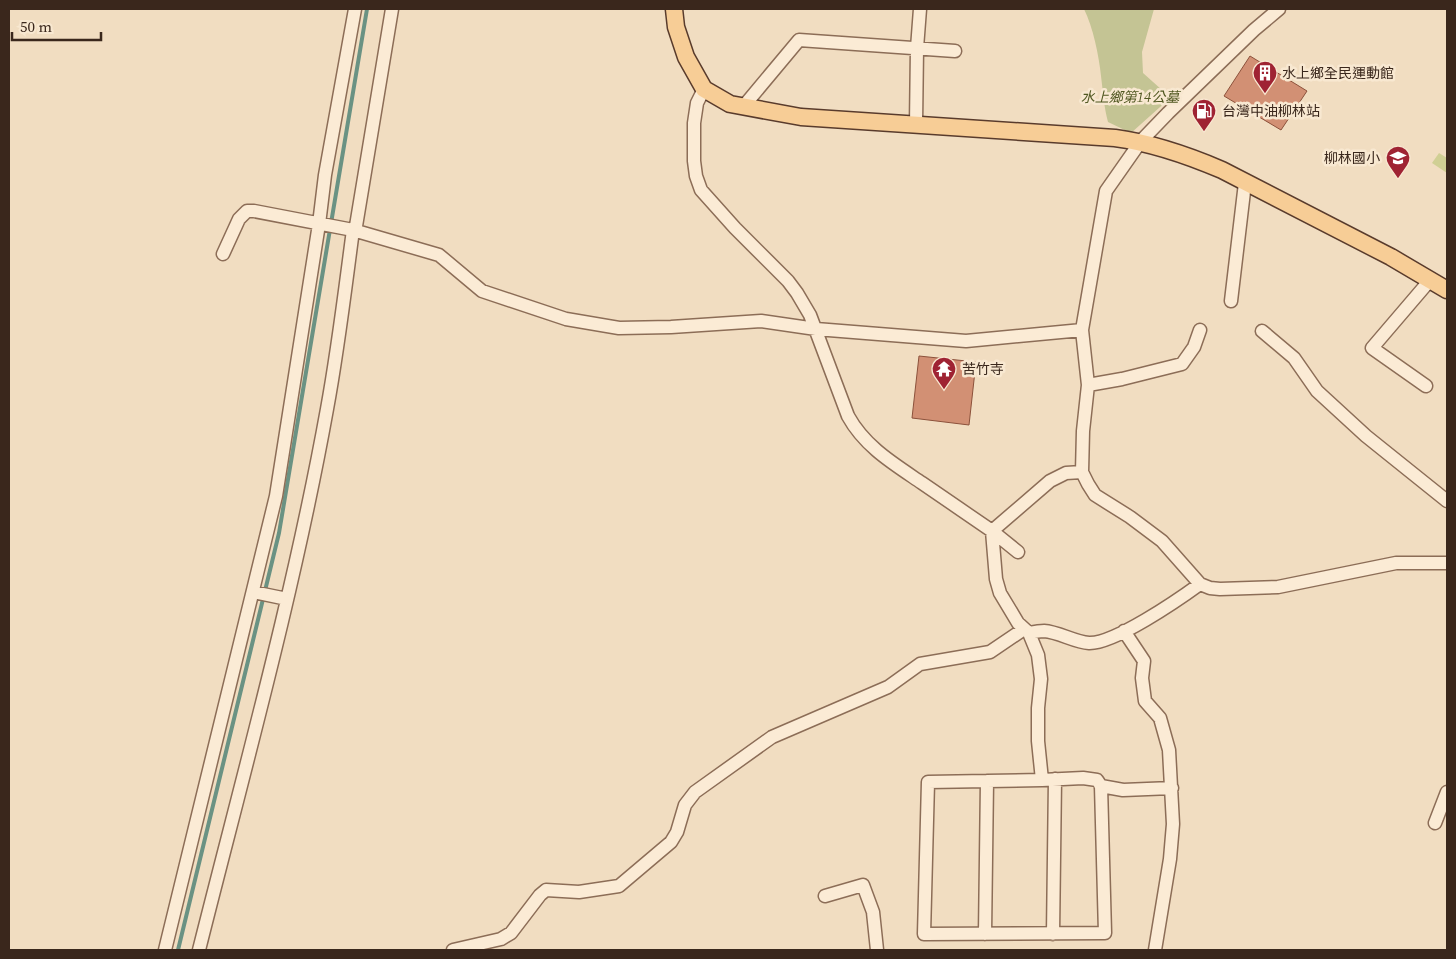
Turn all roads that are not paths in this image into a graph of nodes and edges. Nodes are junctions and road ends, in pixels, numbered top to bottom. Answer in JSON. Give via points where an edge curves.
{"nodes":[{"id":1,"x":355,"y":9,"type":"edge"},
{"id":2,"x":392,"y":9,"type":"edge"},
{"id":3,"x":674,"y":9,"type":"edge"},
{"id":4,"x":920,"y":9,"type":"edge"},
{"id":5,"x":1279,"y":9,"type":"edge"},
{"id":6,"x":917,"y":48,"type":"junction"},
{"id":7,"x":955,"y":51,"type":"dead end"},
{"id":8,"x":704,"y":89,"type":"junction"},
{"id":9,"x":743,"y":107,"type":"junction"},
{"id":10,"x":916,"y":124,"type":"junction"},
{"id":11,"x":1141,"y":142,"type":"junction"},
{"id":12,"x":1245,"y":182,"type":"junction"},
{"id":13,"x":319,"y":224,"type":"junction"},
{"id":14,"x":353,"y":230,"type":"junction"},
{"id":15,"x":223,"y":254,"type":"dead end"},
{"id":16,"x":1431,"y":279,"type":"junction"},
{"id":17,"x":1447,"y":290,"type":"edge"},
{"id":18,"x":1231,"y":301,"type":"dead end"},
{"id":19,"x":816,"y":329,"type":"junction"},
{"id":20,"x":1082,"y":330,"type":"junction"},
{"id":21,"x":1200,"y":330,"type":"dead end"},
{"id":22,"x":1262,"y":331,"type":"dead end"},
{"id":23,"x":1088,"y":385,"type":"junction"},
{"id":24,"x":1426,"y":386,"type":"dead end"},
{"id":25,"x":1082,"y":472,"type":"junction"},
{"id":26,"x":1447,"y":500,"type":"edge"},
{"id":27,"x":992,"y":531,"type":"junction"},
{"id":28,"x":1018,"y":552,"type":"dead end"},
{"id":29,"x":1447,"y":564,"type":"edge"},
{"id":30,"x":1200,"y":584,"type":"junction"},
{"id":31,"x":253,"y":592,"type":"junction"},
{"id":32,"x":287,"y":599,"type":"junction"},
{"id":33,"x":1027,"y":631,"type":"junction"},
{"id":34,"x":1124,"y":631,"type":"junction"},
{"id":35,"x":1055,"y":779,"type":"junction"},
{"id":36,"x":1042,"y":780,"type":"junction"},
{"id":37,"x":987,"y":781,"type":"junction"},
{"id":38,"x":1101,"y":786,"type":"junction"},
{"id":39,"x":1172,"y":788,"type":"junction"},
{"id":40,"x":1447,"y":792,"type":"edge"},
{"id":41,"x":1436,"y":823,"type":"dead end"},
{"id":42,"x":824,"y":896,"type":"dead end"},
{"id":43,"x":985,"y":934,"type":"junction"},
{"id":44,"x":1052,"y":934,"type":"junction"},
{"id":45,"x":165,"y":950,"type":"edge"},
{"id":46,"x":199,"y":950,"type":"edge"},
{"id":47,"x":453,"y":950,"type":"edge"},
{"id":48,"x":877,"y":950,"type":"edge"},
{"id":49,"x":1155,"y":950,"type":"edge"}],
"edges":[{"from":1,"to":13,"type":"street"},
{"from":2,"to":14,"type":"street"},
{"from":3,"to":8,"type":"main road","via":[[686,57]]},
{"from":4,"to":6,"type":"street"},
{"from":5,"to":11,"type":"street","via":[[1205,76]]},
{"from":6,"to":7,"type":"street"},
{"from":6,"to":9,"type":"street","via":[[799,40]]},
{"from":6,"to":10,"type":"street"},
{"from":8,"to":9,"type":"main road","via":[[730,104]]},
{"from":8,"to":19,"type":"street","via":[[697,103],[694,123],[695,168],[702,190],[788,282]]},
{"from":9,"to":10,"type":"main road","via":[[801,116]]},
{"from":10,"to":11,"type":"main road"},
{"from":11,"to":12,"type":"main road","via":[[1199,160]]},
{"from":11,"to":20,"type":"street","via":[[1106,191]]},
{"from":12,"to":16,"type":"main road"},
{"from":12,"to":18,"type":"street"},
{"from":13,"to":14,"type":"street"},
{"from":13,"to":15,"type":"street","via":[[247,211],[239,219]]},
{"from":13,"to":31,"type":"street","via":[[276,496]]},
{"from":14,"to":19,"type":"street","via":[[439,255],[482,291],[566,319],[620,328],[671,328],[761,321]]},
{"from":14,"to":32,"type":"street","via":[[328,408]]},
{"from":16,"to":17,"type":"main road"},
{"from":16,"to":24,"type":"street","via":[[1372,348]]},
{"from":19,"to":20,"type":"street","via":[[966,341]]},
{"from":19,"to":27,"type":"street","via":[[856,430],[891,462]]},
{"from":20,"to":23,"type":"street"},
{"from":21,"to":23,"type":"street","via":[[1194,347],[1182,364]]},
{"from":22,"to":26,"type":"street","via":[[1294,358],[1317,391],[1352,424]]},
{"from":23,"to":25,"type":"street"},
{"from":25,"to":27,"type":"street","via":[[1066,473],[1050,481]]},
{"from":25,"to":30,"type":"street","via":[[1096,495],[1162,541]]},
{"from":27,"to":28,"type":"street"},
{"from":27,"to":33,"type":"street","via":[[1000,593],[1018,623]]},
{"from":29,"to":30,"type":"street","via":[[1396,563],[1278,587],[1220,589]]},
{"from":30,"to":34,"type":"street"},
{"from":31,"to":32,"type":"street"},
{"from":31,"to":45,"type":"street"},
{"from":32,"to":46,"type":"street"},
{"from":33,"to":34,"type":"street","via":[[1045,631],[1087,643]]},
{"from":33,"to":36,"type":"street","via":[[1038,656],[1041,678],[1038,741]]},
{"from":33,"to":47,"type":"street","via":[[990,652],[920,664],[888,687],[772,737],[694,792],[685,805],[671,842],[619,886],[579,892],[546,890],[511,933],[500,939]]},
{"from":34,"to":39,"type":"street","via":[[1144,660],[1145,701],[1163,726]]},
{"from":35,"to":36,"type":"street"},
{"from":35,"to":38,"type":"street","via":[[1097,780]]},
{"from":35,"to":44,"type":"street"},
{"from":36,"to":37,"type":"street"},
{"from":37,"to":43,"type":"street"},
{"from":37,"to":43,"type":"street","via":[[928,782],[924,934]]},
{"from":38,"to":39,"type":"street","via":[[1123,790]]},
{"from":38,"to":44,"type":"street","via":[[1105,934]]},
{"from":39,"to":49,"type":"street","via":[[1170,859]]},
{"from":40,"to":41,"type":"street"},
{"from":42,"to":48,"type":"street","via":[[863,885],[873,912]]},
{"from":43,"to":44,"type":"street"}]}
